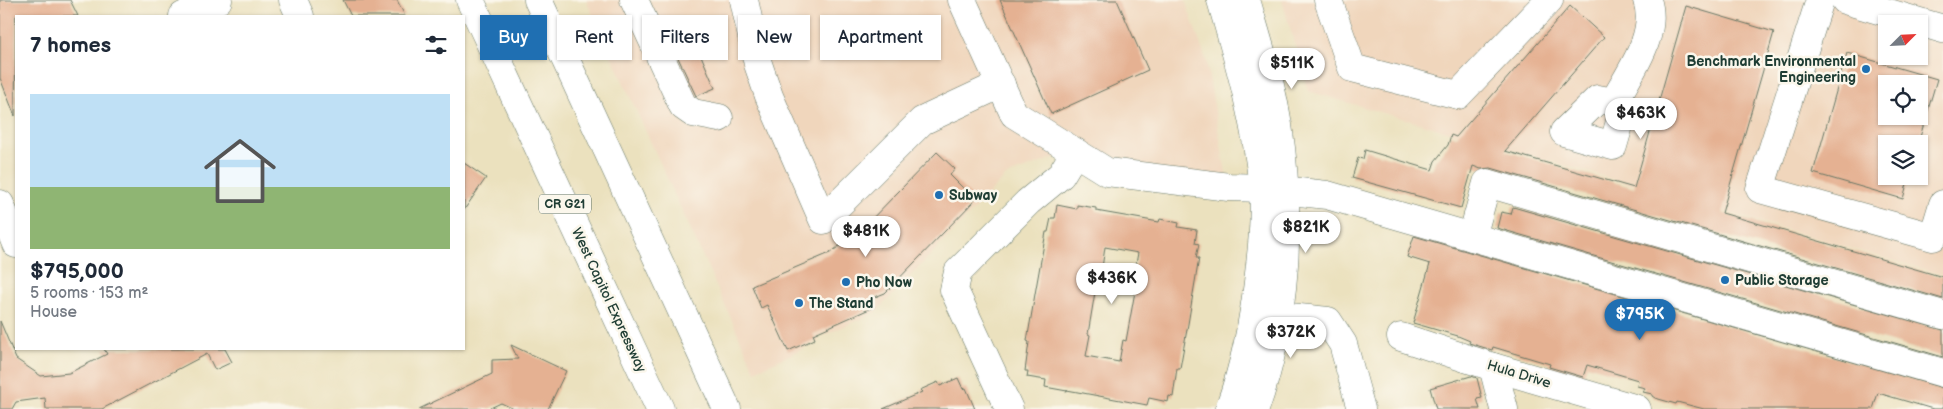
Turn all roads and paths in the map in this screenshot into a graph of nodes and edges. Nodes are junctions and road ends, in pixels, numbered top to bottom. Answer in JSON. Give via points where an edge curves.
{"nodes":[{"id":1,"x":218,"y":0,"type":"edge"},
{"id":2,"x":293,"y":0,"type":"edge"},
{"id":3,"x":470,"y":0,"type":"edge"},
{"id":4,"x":634,"y":0,"type":"edge"},
{"id":5,"x":744,"y":0,"type":"edge"},
{"id":6,"x":962,"y":0,"type":"edge"},
{"id":7,"x":1221,"y":0,"type":"edge"},
{"id":8,"x":1246,"y":0,"type":"edge"},
{"id":9,"x":1328,"y":0,"type":"edge"},
{"id":10,"x":1550,"y":0,"type":"edge"},
{"id":11,"x":1647,"y":0,"type":"edge"},
{"id":12,"x":1820,"y":0,"type":"edge"},
{"id":13,"x":1852,"y":1,"type":"edge"},
{"id":14,"x":544,"y":4,"type":"edge"},
{"id":15,"x":186,"y":15,"type":"edge"},
{"id":16,"x":300,"y":15,"type":"edge"},
{"id":17,"x":1943,"y":29,"type":"edge"},
{"id":18,"x":1000,"y":84,"type":"junction"},
{"id":19,"x":1614,"y":102,"type":"dead end"},
{"id":20,"x":719,"y":118,"type":"dead end"},
{"id":21,"x":1075,"y":152,"type":"junction"},
{"id":22,"x":1273,"y":190,"type":"junction"},
{"id":23,"x":0,"y":204,"type":"edge"},
{"id":24,"x":1943,"y":204,"type":"edge"},
{"id":25,"x":1472,"y":237,"type":"junction"},
{"id":26,"x":15,"y":242,"type":"edge"},
{"id":27,"x":1280,"y":316,"type":"junction"},
{"id":28,"x":1943,"y":316,"type":"edge"},
{"id":29,"x":1401,"y":337,"type":"dead end"},
{"id":30,"x":1492,"y":367,"type":"junction"},
{"id":31,"x":1943,"y":373,"type":"edge"},
{"id":32,"x":660,"y":409,"type":"edge"},
{"id":33,"x":728,"y":409,"type":"edge"},
{"id":34,"x":1009,"y":409,"type":"edge"},
{"id":35,"x":1229,"y":409,"type":"edge"},
{"id":36,"x":1255,"y":409,"type":"edge"},
{"id":37,"x":1361,"y":409,"type":"edge"},
{"id":38,"x":1504,"y":409,"type":"edge"},
{"id":39,"x":1637,"y":409,"type":"edge"}],
"edges":[{"from":1,"to":15,"type":"main road"},
{"from":2,"to":16,"type":"main road"},
{"from":3,"to":32,"type":"main road","name":"West Capitol Expressway","number":"CR G21"},
{"from":4,"to":20,"type":"main road","via":[[683,106],[693,114]]},
{"from":5,"to":18,"type":"main road","via":[[758,64],[769,96],[823,220],[922,121]]},
{"from":6,"to":18,"type":"main road"},
{"from":7,"to":22,"type":"main road"},
{"from":8,"to":22,"type":"main road","via":[[1268,75],[1278,125]]},
{"from":9,"to":10,"type":"main road","via":[[1352,68],[1458,95]]},
{"from":11,"to":19,"type":"main road","via":[[1650,22],[1645,43]]},
{"from":12,"to":24,"type":"main road","via":[[1760,189],[1933,237]]},
{"from":13,"to":17,"type":"main road"},
{"from":14,"to":33,"type":"main road"},
{"from":18,"to":21,"type":"main road","via":[[1014,114]]},
{"from":21,"to":22,"type":"main road","via":[[1107,172]]},
{"from":21,"to":34,"type":"main road","via":[[1061,175],[1028,202],[958,272],[954,290]]},
{"from":22,"to":25,"type":"main road","via":[[1327,195]]},
{"from":22,"to":27,"type":"main road","via":[[1285,253]]},
{"from":22,"to":35,"type":"main road","via":[[1265,220],[1257,293],[1240,379]]},
{"from":23,"to":26,"type":"main road"},
{"from":25,"to":28,"type":"main road","via":[[1487,184]]},
{"from":25,"to":31,"type":"main road"},
{"from":27,"to":36,"type":"main road"},
{"from":27,"to":37,"type":"main road","via":[[1328,321],[1343,344]]},
{"from":29,"to":30,"type":"main road","name":"Hula Drive"},
{"from":30,"to":38,"type":"main road"},
{"from":30,"to":39,"type":"main road","name":"Hula Drive"}]}
